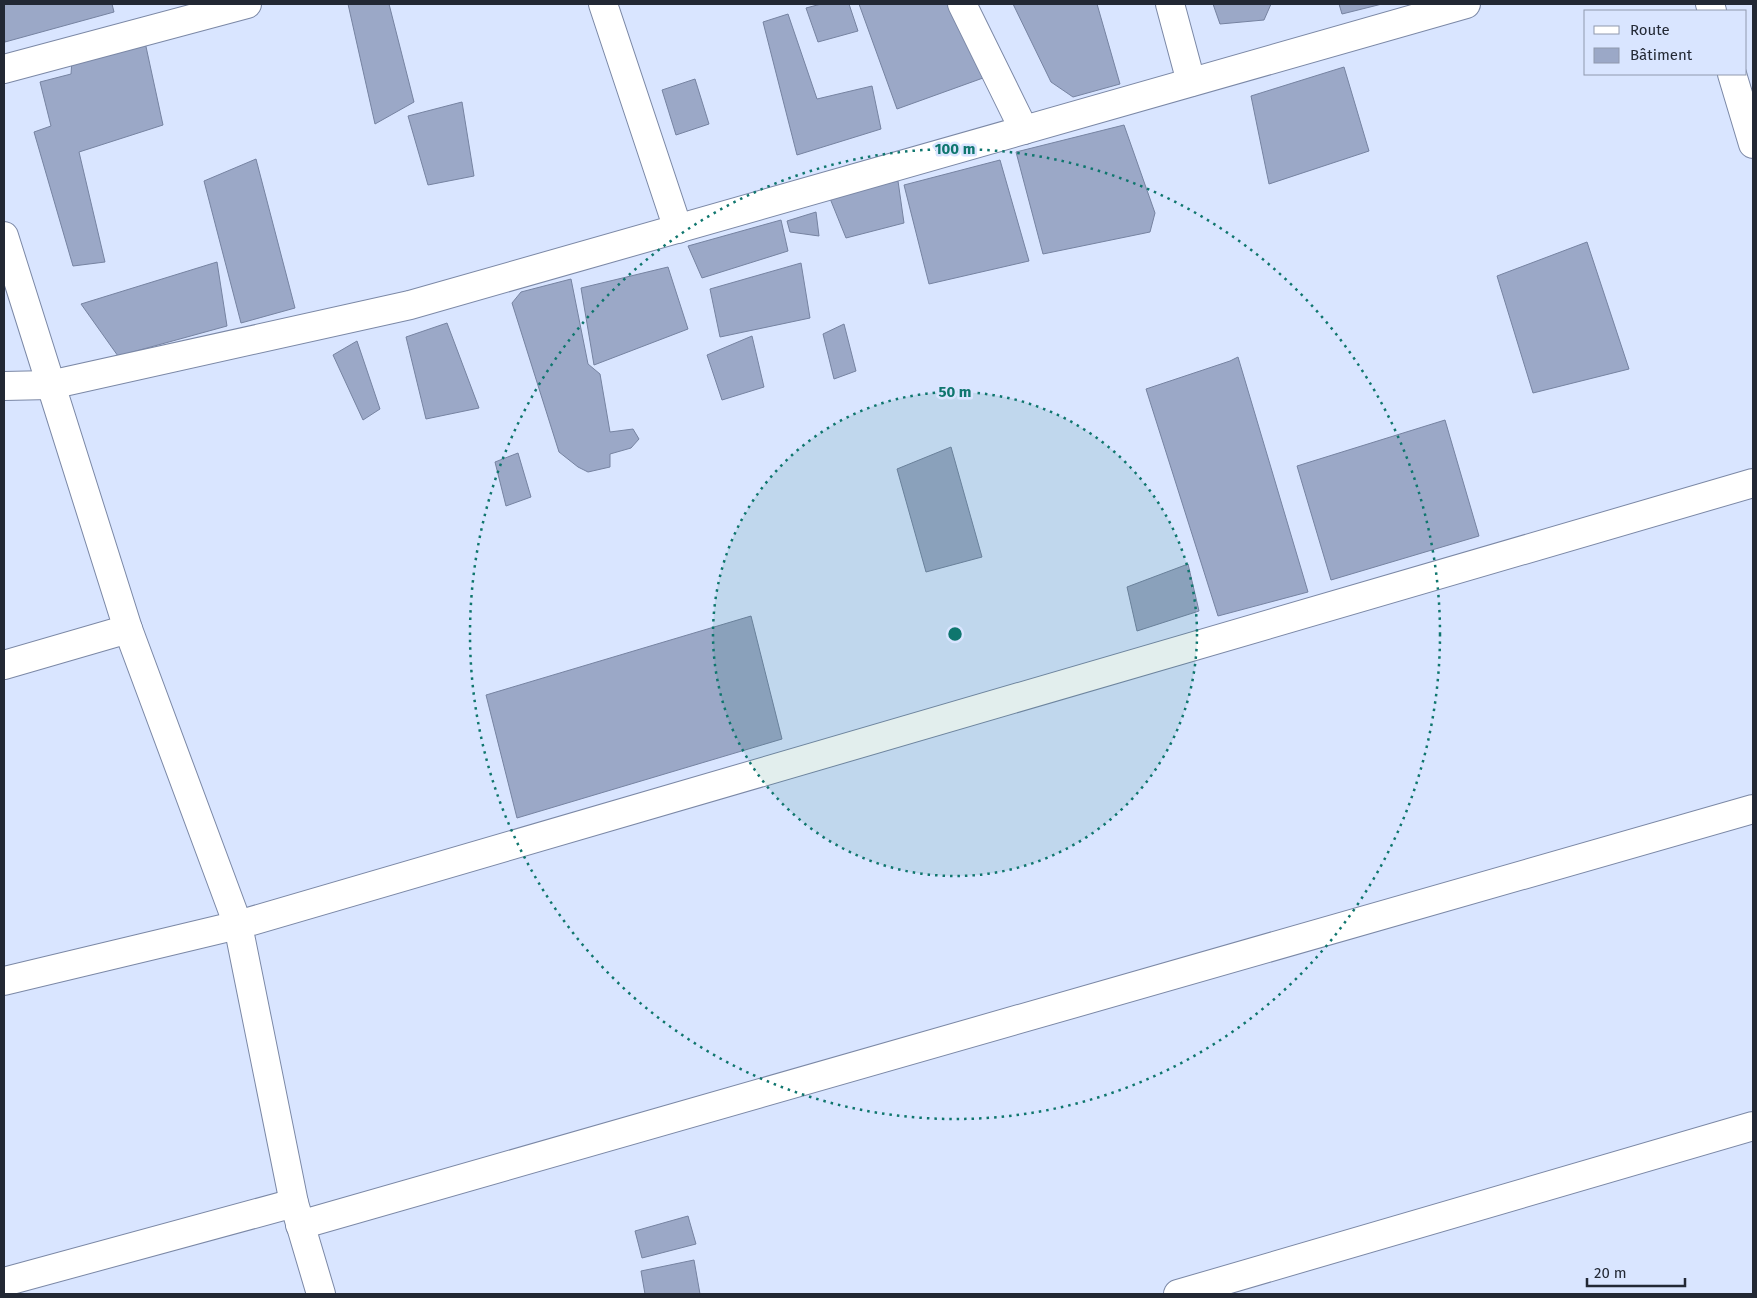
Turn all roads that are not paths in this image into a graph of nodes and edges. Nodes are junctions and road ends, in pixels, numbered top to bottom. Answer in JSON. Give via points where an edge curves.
{"nodes":[{"id":1,"x":247,"y":4,"type":"edge"},
{"id":2,"x":603,"y":4,"type":"edge"},
{"id":3,"x":962,"y":4,"type":"edge"},
{"id":4,"x":1170,"y":4,"type":"edge"},
{"id":5,"x":1466,"y":4,"type":"edge"},
{"id":6,"x":4,"y":69,"type":"edge"},
{"id":7,"x":1732,"y":75,"type":"edge"},
{"id":8,"x":1191,"y":82,"type":"junction"},
{"id":9,"x":1024,"y":130,"type":"junction"},
{"id":10,"x":1753,"y":144,"type":"edge"},
{"id":11,"x":678,"y":229,"type":"junction"},
{"id":12,"x":4,"y":236,"type":"edge"},
{"id":13,"x":50,"y":385,"type":"junction"},
{"id":14,"x":4,"y":386,"type":"edge"},
{"id":15,"x":1753,"y":483,"type":"edge"},
{"id":16,"x":128,"y":629,"type":"junction"},
{"id":17,"x":4,"y":665,"type":"edge"},
{"id":18,"x":1753,"y":809,"type":"edge"},
{"id":19,"x":238,"y":925,"type":"junction"},
{"id":20,"x":4,"y":981,"type":"edge"},
{"id":21,"x":1753,"y":1126,"type":"edge"},
{"id":22,"x":297,"y":1214,"type":"junction"},
{"id":23,"x":4,"y":1282,"type":"edge"},
{"id":24,"x":321,"y":1294,"type":"edge"},
{"id":25,"x":1178,"y":1294,"type":"edge"}],
"edges":[{"from":1,"to":6,"type":"street"},
{"from":2,"to":11,"type":"street"},
{"from":3,"to":9,"type":"street"},
{"from":4,"to":8,"type":"street"},
{"from":5,"to":8,"type":"street"},
{"from":7,"to":10,"type":"street"},
{"from":8,"to":9,"type":"street"},
{"from":9,"to":11,"type":"street"},
{"from":11,"to":13,"type":"street","via":[[410,305]]},
{"from":12,"to":13,"type":"street"},
{"from":13,"to":14,"type":"street"},
{"from":13,"to":16,"type":"street"},
{"from":15,"to":19,"type":"street"},
{"from":16,"to":17,"type":"street"},
{"from":16,"to":19,"type":"street"},
{"from":18,"to":22,"type":"street"},
{"from":19,"to":20,"type":"street"},
{"from":19,"to":22,"type":"street"},
{"from":21,"to":25,"type":"street"},
{"from":22,"to":23,"type":"street"},
{"from":22,"to":24,"type":"street"}]}
